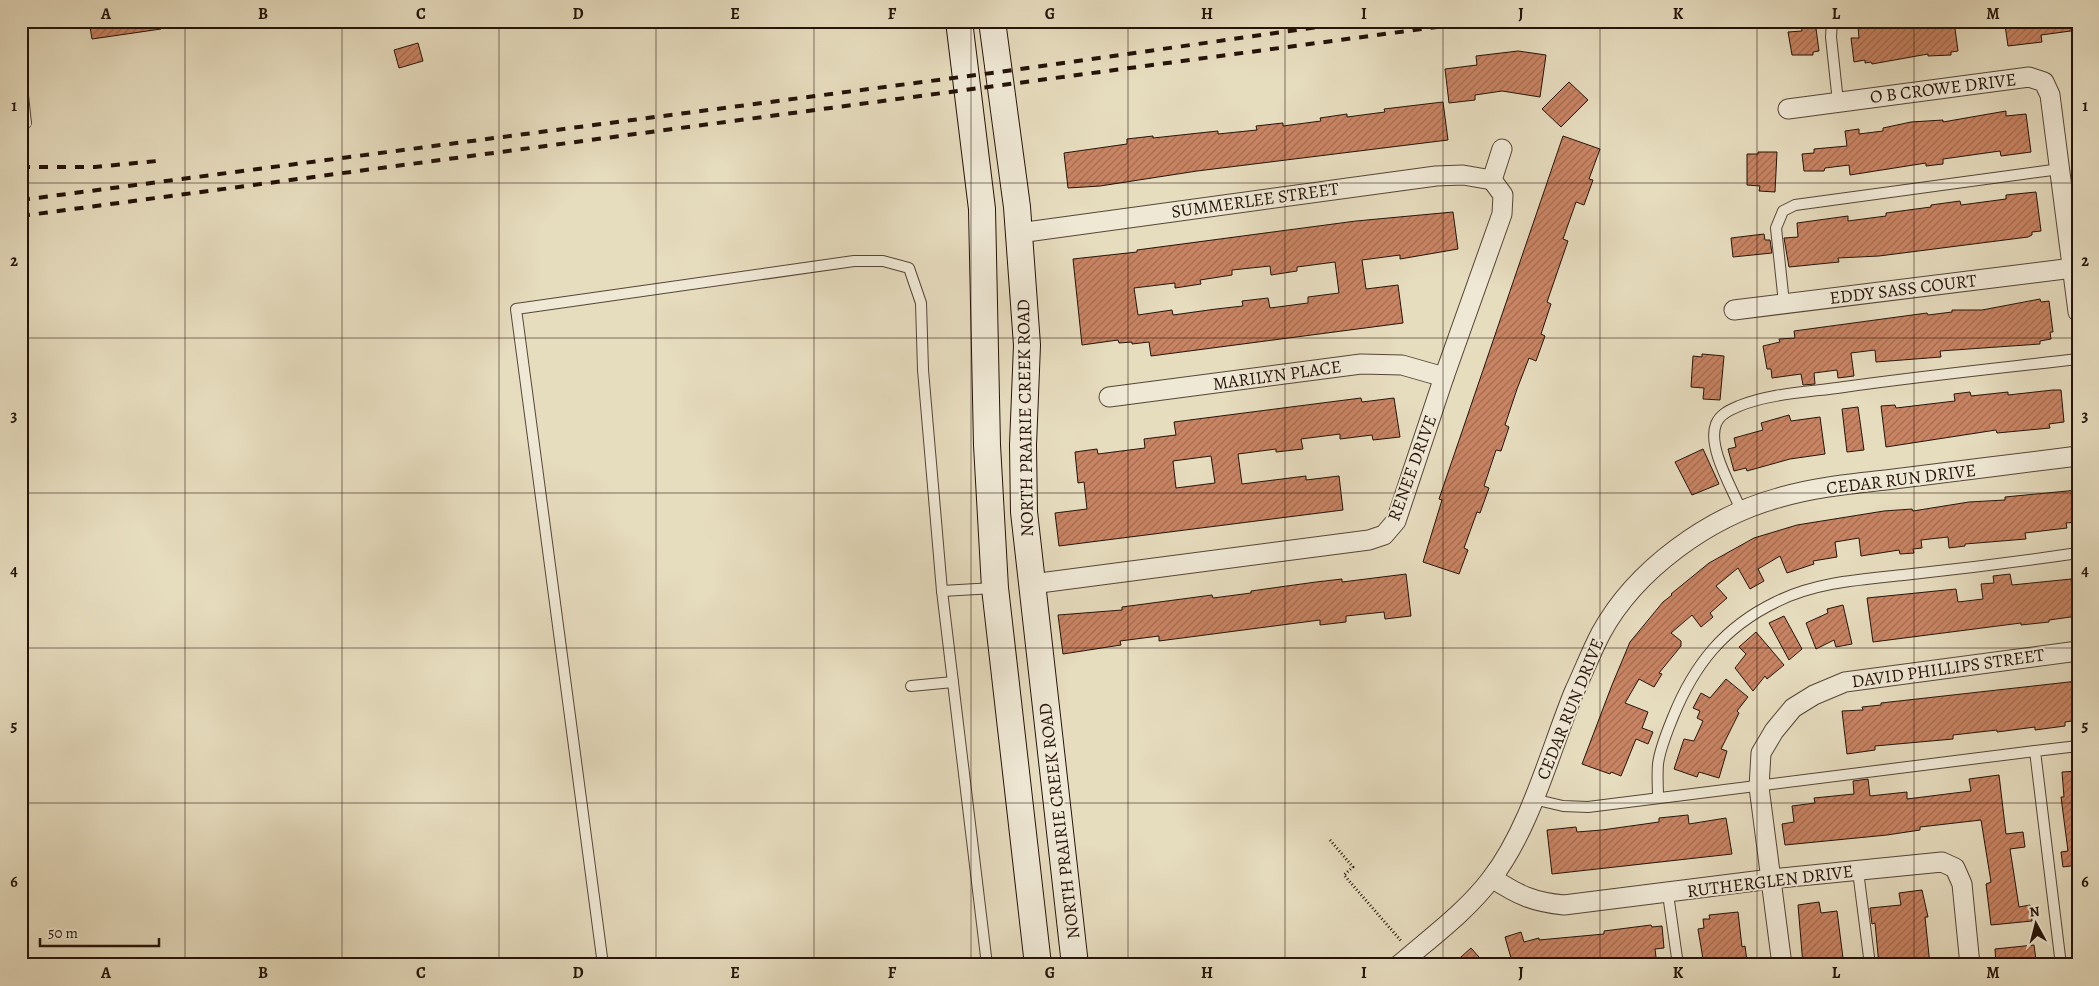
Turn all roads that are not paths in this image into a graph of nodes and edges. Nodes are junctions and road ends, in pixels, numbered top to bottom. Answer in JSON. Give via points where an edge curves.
{"nodes":[{"id":1,"x":959,"y":21,"type":"edge"},
{"id":2,"x":992,"y":21,"type":"edge"},
{"id":3,"x":1832,"y":21,"type":"edge"},
{"id":4,"x":21,"y":78,"type":"edge"},
{"id":5,"x":1838,"y":102,"type":"junction"},
{"id":6,"x":1788,"y":110,"type":"dead end"},
{"id":7,"x":21,"y":124,"type":"edge"},
{"id":8,"x":1502,"y":149,"type":"dead end"},
{"id":9,"x":2060,"y":169,"type":"junction"},
{"id":10,"x":1492,"y":180,"type":"junction"},
{"id":11,"x":1019,"y":233,"type":"junction"},
{"id":12,"x":2073,"y":268,"type":"junction"},
{"id":13,"x":1784,"y":303,"type":"junction"},
{"id":14,"x":1734,"y":310,"type":"dead end"},
{"id":15,"x":2078,"y":312,"type":"edge"},
{"id":16,"x":2078,"y":359,"type":"edge"},
{"id":17,"x":1444,"y":377,"type":"junction"},
{"id":18,"x":1109,"y":397,"type":"dead end"},
{"id":19,"x":2078,"y":456,"type":"edge"},
{"id":20,"x":1741,"y":510,"type":"junction"},
{"id":21,"x":2078,"y":553,"type":"edge"},
{"id":22,"x":1032,"y":584,"type":"junction"},
{"id":23,"x":995,"y":588,"type":"junction"},
{"id":24,"x":942,"y":591,"type":"junction"},
{"id":25,"x":2078,"y":650,"type":"edge"},
{"id":26,"x":953,"y":682,"type":"junction"},
{"id":27,"x":911,"y":686,"type":"dead end"},
{"id":28,"x":2078,"y":746,"type":"edge"},
{"id":29,"x":2035,"y":751,"type":"junction"},
{"id":30,"x":1759,"y":787,"type":"junction"},
{"id":31,"x":1658,"y":798,"type":"junction"},
{"id":32,"x":1533,"y":799,"type":"junction"},
{"id":33,"x":1858,"y":870,"type":"junction"},
{"id":34,"x":1492,"y":878,"type":"junction"},
{"id":35,"x":1771,"y":879,"type":"junction"},
{"id":36,"x":1668,"y":894,"type":"junction"},
{"id":37,"x":1067,"y":896,"type":"junction"},
{"id":38,"x":1030,"y":900,"type":"junction"},
{"id":39,"x":604,"y":965,"type":"edge"},
{"id":40,"x":988,"y":965,"type":"edge"},
{"id":41,"x":1038,"y":965,"type":"edge"},
{"id":42,"x":1075,"y":965,"type":"edge"},
{"id":43,"x":1400,"y":965,"type":"edge"},
{"id":44,"x":1678,"y":965,"type":"edge"},
{"id":45,"x":1782,"y":965,"type":"edge"},
{"id":46,"x":1870,"y":965,"type":"edge"},
{"id":47,"x":1970,"y":965,"type":"edge"},
{"id":48,"x":2061,"y":965,"type":"edge"}],
"edges":[{"from":1,"to":23,"type":"main road","name":"NORTH PRAIRIE CREEK ROAD","via":[[982,209],[987,445]]},
{"from":2,"to":11,"type":"main road","name":"NORTH PRAIRIE CREEK ROAD"},
{"from":3,"to":5,"type":"lane"},
{"from":4,"to":7,"type":"lane","via":[[26,123]]},
{"from":5,"to":6,"type":"street","name":"O B CROWE DRIVE"},
{"from":5,"to":9,"type":"street","name":"O B CROWE DRIVE","via":[[2028,77],[2044,82],[2050,95]]},
{"from":8,"to":10,"type":"street"},
{"from":9,"to":12,"type":"street","name":"O B CROWE DRIVE"},
{"from":9,"to":13,"type":"lane","via":[[1795,205],[1783,211],[1776,228]]},
{"from":10,"to":11,"type":"street","name":"SUMMERLEE STREET","via":[[1463,175],[1436,176]]},
{"from":10,"to":17,"type":"street","name":"RENEE DRIVE","via":[[1502,195],[1502,214]]},
{"from":11,"to":22,"type":"main road","name":"NORTH PRAIRIE CREEK ROAD","via":[[1027,345],[1024,512]]},
{"from":12,"to":13,"type":"street","name":"EDDY SASS COURT"},
{"from":12,"to":15,"type":"street","name":"O B CROWE DRIVE"},
{"from":13,"to":14,"type":"street","name":"EDDY SASS COURT"},
{"from":16,"to":20,"type":"lane","via":[[1781,395],[1740,406],[1722,415],[1714,436],[1715,449]]},
{"from":17,"to":18,"type":"street","name":"MARILYN PLACE","via":[[1402,365],[1361,364]]},
{"from":17,"to":22,"type":"street","name":"RENEE DRIVE","via":[[1396,521],[1384,535],[1369,540]]},
{"from":19,"to":20,"type":"street","name":"CEDAR RUN DRIVE","via":[[1827,487],[1779,497]]},
{"from":20,"to":32,"type":"street","name":"CEDAR RUN DRIVE","via":[[1705,529],[1677,549],[1648,573],[1622,603],[1586,664]]},
{"from":21,"to":31,"type":"lane","via":[[1852,581],[1804,590],[1776,601],[1717,643],[1697,667],[1666,735],[1658,763]]},
{"from":22,"to":23,"type":"main road"},
{"from":22,"to":37,"type":"main road","name":"NORTH PRAIRIE CREEK ROAD"},
{"from":23,"to":24,"type":"lane"},
{"from":23,"to":38,"type":"main road","name":"NORTH PRAIRIE CREEK ROAD"},
{"from":24,"to":26,"type":"lane"},
{"from":24,"to":39,"type":"lane","via":[[923,370],[921,303],[909,268],[883,261],[854,261],[516,309]]},
{"from":25,"to":30,"type":"street","name":"DAVID PHILLIPS STREET","via":[[1845,682],[1814,695],[1793,708],[1774,731],[1761,753]]},
{"from":26,"to":27,"type":"lane"},
{"from":26,"to":40,"type":"lane"},
{"from":28,"to":29,"type":"lane"},
{"from":29,"to":30,"type":"lane"},
{"from":29,"to":48,"type":"lane"},
{"from":30,"to":31,"type":"lane"},
{"from":30,"to":35,"type":"street","name":"DAVID PHILLIPS STREET"},
{"from":31,"to":32,"type":"lane","via":[[1588,807],[1563,806]]},
{"from":32,"to":34,"type":"street","name":"CEDAR RUN DRIVE","via":[[1512,846]]},
{"from":33,"to":35,"type":"street","name":"RUTHERGLEN DRIVE"},
{"from":33,"to":46,"type":"lane"},
{"from":33,"to":47,"type":"street","name":"RUTHERGLEN DRIVE","via":[[1942,862],[1955,868],[1962,884]]},
{"from":34,"to":36,"type":"street","name":"RUTHERGLEN DRIVE","via":[[1521,897],[1539,903],[1564,905]]},
{"from":34,"to":43,"type":"street","name":"CEDAR RUN DRIVE","via":[[1474,899]]},
{"from":35,"to":36,"type":"street","name":"RUTHERGLEN DRIVE"},
{"from":35,"to":45,"type":"street","name":"DAVID PHILLIPS STREET"},
{"from":36,"to":44,"type":"lane"},
{"from":37,"to":38,"type":"main road"},
{"from":37,"to":42,"type":"main road","name":"NORTH PRAIRIE CREEK ROAD"},
{"from":38,"to":41,"type":"main road","name":"NORTH PRAIRIE CREEK ROAD"}]}
